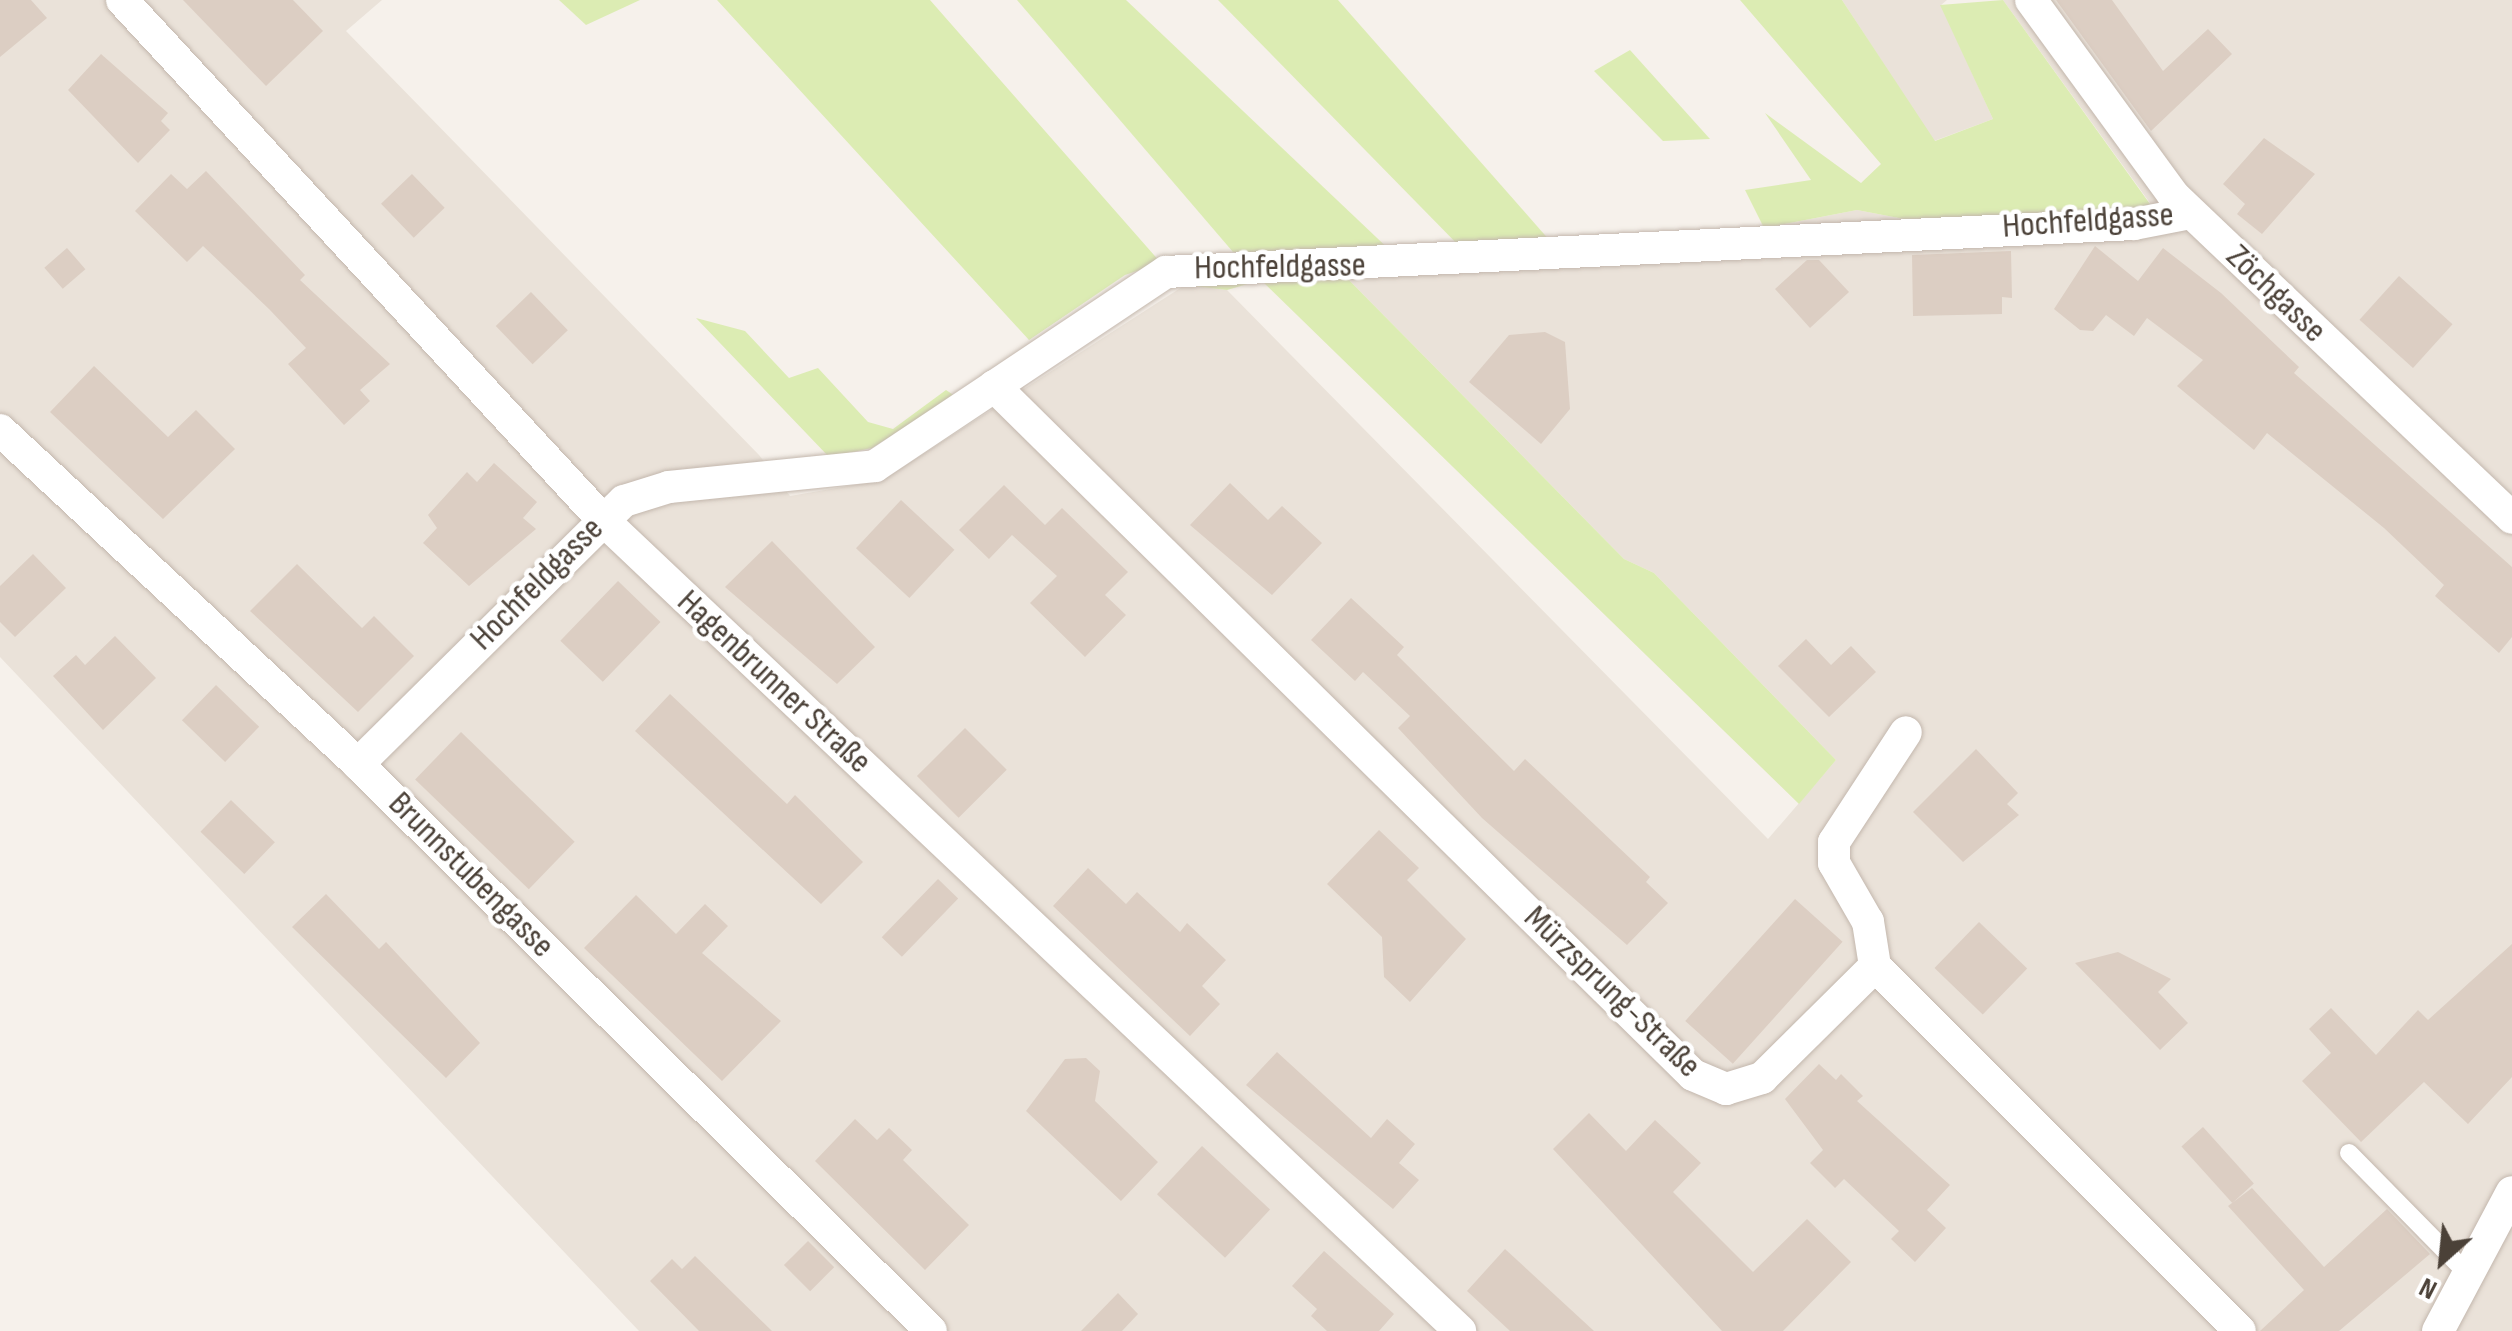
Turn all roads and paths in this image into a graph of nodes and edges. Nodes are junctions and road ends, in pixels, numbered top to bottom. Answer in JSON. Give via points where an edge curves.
{"nodes":[{"id":1,"x":122,"y":0,"type":"edge"},
{"id":2,"x":2031,"y":0,"type":"edge"},
{"id":3,"x":2190,"y":213,"type":"junction"},
{"id":4,"x":994,"y":386,"type":"junction"},
{"id":5,"x":0,"y":430,"type":"edge"},
{"id":6,"x":601,"y":518,"type":"junction"},
{"id":7,"x":2512,"y":518,"type":"edge"},
{"id":8,"x":1906,"y":732,"type":"dead end"},
{"id":9,"x":358,"y":764,"type":"junction"},
{"id":10,"x":1875,"y":966,"type":"junction"},
{"id":11,"x":2349,"y":1153,"type":"dead end"},
{"id":12,"x":2512,"y":1192,"type":"edge"},
{"id":13,"x":2468,"y":1274,"type":"junction"},
{"id":14,"x":931,"y":1331,"type":"edge"},
{"id":15,"x":1460,"y":1331,"type":"edge"},
{"id":16,"x":2240,"y":1331,"type":"edge"},
{"id":17,"x":2438,"y":1331,"type":"edge"}],
"edges":[{"from":1,"to":6,"type":"street","name":"Hagenbrunner Straße"},
{"from":2,"to":3,"type":"street","name":"Zöchgasse"},
{"from":3,"to":4,"type":"street","name":"Hochfeldgasse","via":[[2134,224],[1626,243],[1415,265],[1192,266],[1142,285]]},
{"from":3,"to":7,"type":"street","name":"Zöchgasse"},
{"from":4,"to":6,"type":"street","name":"Hochfeldgasse","via":[[875,466],[669,486]]},
{"from":4,"to":10,"type":"street","name":"Mürzsprung-Straße","via":[[1692,1075],[1726,1089],[1762,1078]]},
{"from":5,"to":9,"type":"street","name":"Brunnstubengasse"},
{"from":6,"to":9,"type":"street","name":"Hochfeldgasse"},
{"from":6,"to":15,"type":"street","name":"Hagenbrunner Straße"},
{"from":8,"to":10,"type":"street","via":[[1834,842],[1834,863],[1868,922]]},
{"from":9,"to":14,"type":"street","name":"Brunnstubengasse"},
{"from":10,"to":16,"type":"street"},
{"from":11,"to":13,"type":"lane"},
{"from":12,"to":13,"type":"street"},
{"from":13,"to":17,"type":"street"}]}
